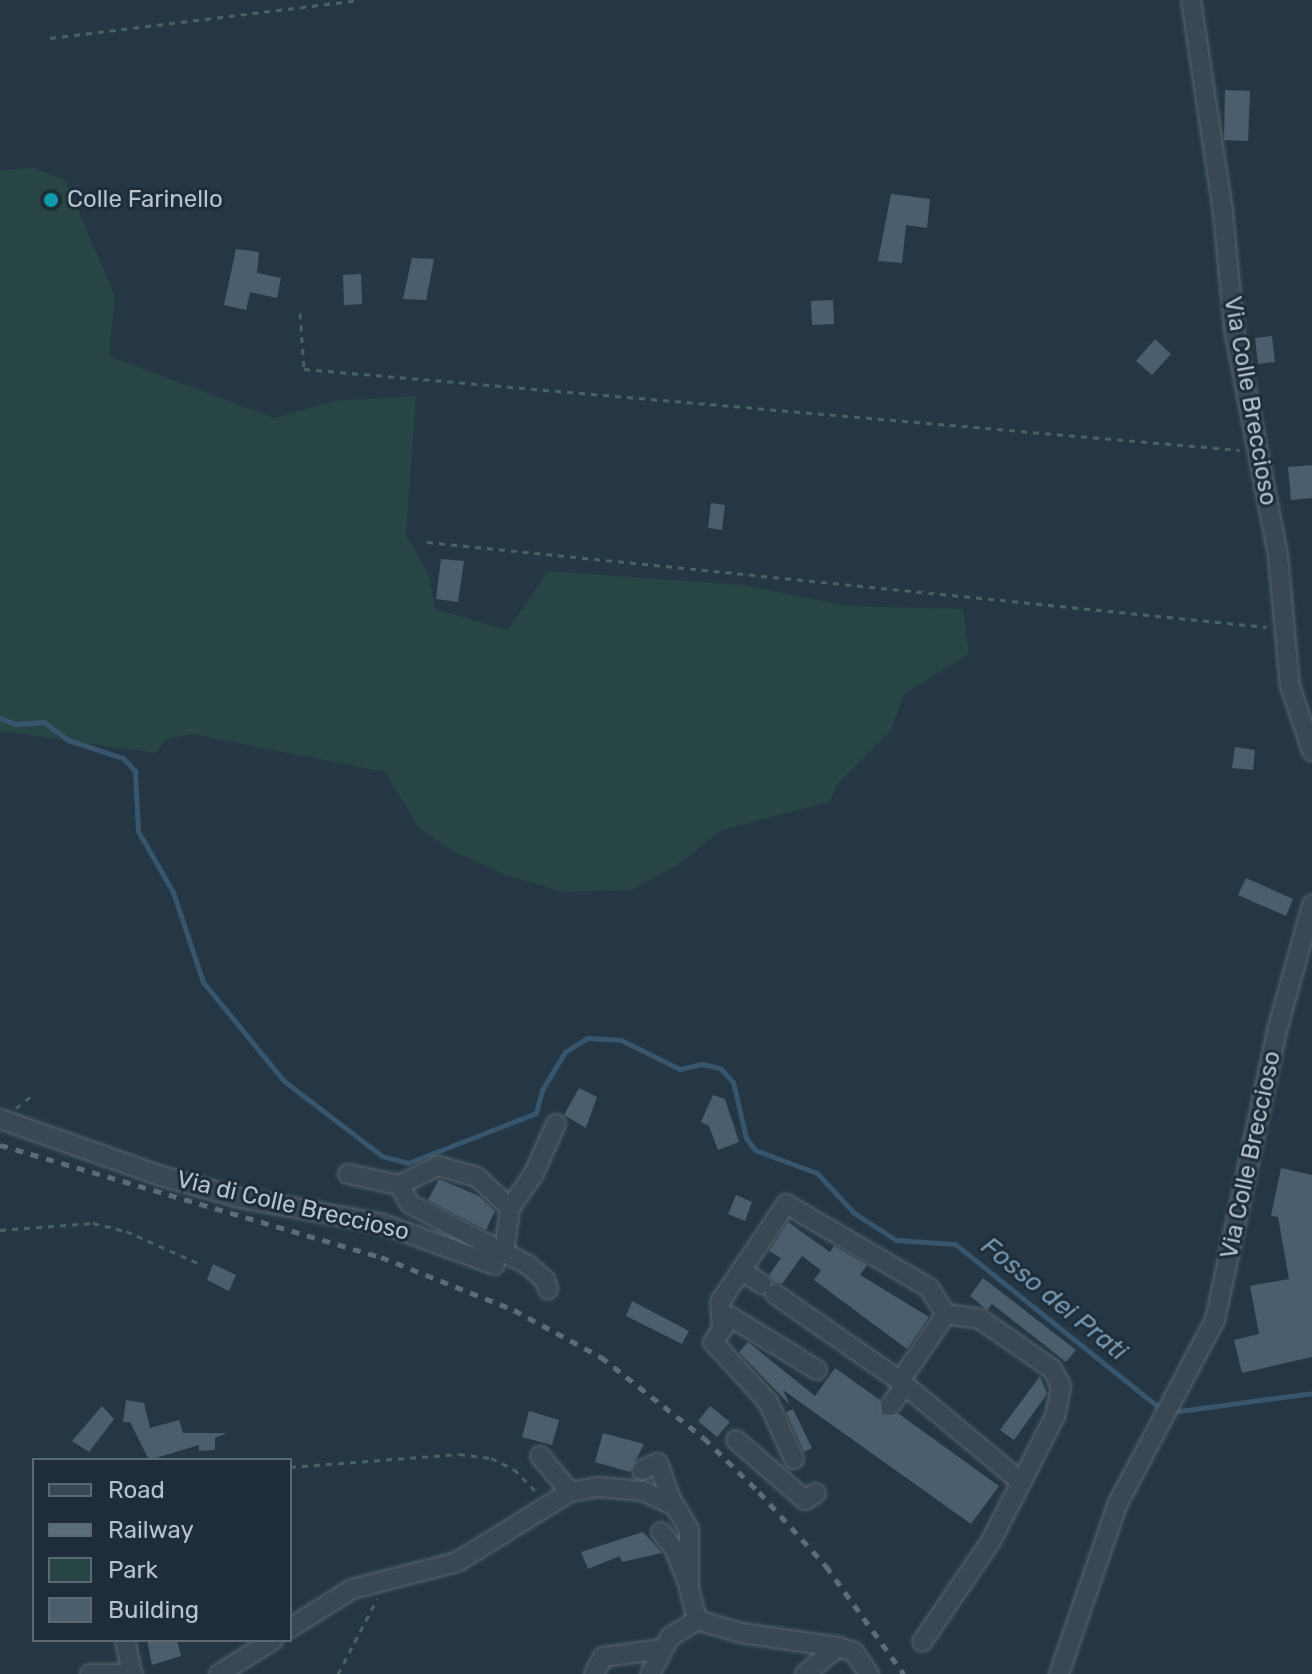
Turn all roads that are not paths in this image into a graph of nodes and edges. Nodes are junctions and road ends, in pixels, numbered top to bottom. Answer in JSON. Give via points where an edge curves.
{"nodes":[{"id":1,"x":1191,"y":0,"type":"edge"},
{"id":2,"x":1312,"y":751,"type":"edge"},
{"id":3,"x":1312,"y":905,"type":"edge"},
{"id":4,"x":4,"y":1120,"type":"edge"},
{"id":5,"x":556,"y":1124,"type":"dead end"},
{"id":6,"x":348,"y":1174,"type":"dead end"},
{"id":7,"x":399,"y":1185,"type":"junction"},
{"id":8,"x":510,"y":1208,"type":"junction"},
{"id":9,"x":500,"y":1259,"type":"junction"},
{"id":10,"x":741,"y":1270,"type":"junction"},
{"id":11,"x":548,"y":1290,"type":"dead end"},
{"id":12,"x":946,"y":1314,"type":"junction"},
{"id":13,"x":722,"y":1329,"type":"junction"},
{"id":14,"x":817,"y":1370,"type":"dead end"},
{"id":15,"x":902,"y":1383,"type":"junction"},
{"id":16,"x":890,"y":1406,"type":"dead end"},
{"id":17,"x":736,"y":1440,"type":"dead end"},
{"id":18,"x":540,"y":1456,"type":"dead end"},
{"id":19,"x":794,"y":1459,"type":"dead end"},
{"id":20,"x":642,"y":1470,"type":"dead end"},
{"id":21,"x":1019,"y":1480,"type":"junction"},
{"id":22,"x":570,"y":1492,"type":"junction"},
{"id":23,"x":816,"y":1493,"type":"dead end"},
{"id":24,"x":673,"y":1505,"type":"junction"},
{"id":25,"x":661,"y":1532,"type":"dead end"},
{"id":26,"x":689,"y":1588,"type":"junction"},
{"id":27,"x":697,"y":1620,"type":"junction"},
{"id":28,"x":292,"y":1627,"type":"edge"},
{"id":29,"x":125,"y":1642,"type":"edge"},
{"id":30,"x":270,"y":1642,"type":"edge"},
{"id":31,"x":922,"y":1642,"type":"dead end"},
{"id":32,"x":838,"y":1647,"type":"junction"},
{"id":33,"x":662,"y":1649,"type":"junction"},
{"id":34,"x":132,"y":1673,"type":"edge"},
{"id":35,"x":90,"y":1674,"type":"edge"},
{"id":36,"x":219,"y":1674,"type":"edge"},
{"id":37,"x":594,"y":1674,"type":"edge"},
{"id":38,"x":650,"y":1674,"type":"edge"},
{"id":39,"x":805,"y":1674,"type":"edge"},
{"id":40,"x":869,"y":1674,"type":"edge"},
{"id":41,"x":1059,"y":1674,"type":"edge"}],
"edges":[{"from":1,"to":2,"type":"street","name":"Via Colle Breccioso","via":[[1223,212],[1232,317],[1276,540],[1292,700]]},
{"from":3,"to":41,"type":"street","name":"Via Colle Breccioso","via":[[1278,1027],[1220,1302],[1112,1518]]},
{"from":4,"to":9,"type":"street","name":"Via di Colle Breccioso","via":[[161,1176],[240,1198],[383,1224]]},
{"from":5,"to":8,"type":"street","via":[[533,1175]]},
{"from":6,"to":7,"type":"street"},
{"from":7,"to":8,"type":"street","via":[[438,1166],[477,1177]]},
{"from":7,"to":9,"type":"street","via":[[420,1211]]},
{"from":8,"to":9,"type":"street"},
{"from":9,"to":11,"type":"street","via":[[528,1265]]},
{"from":10,"to":12,"type":"street","via":[[786,1204],[929,1288]]},
{"from":10,"to":13,"type":"street","via":[[720,1302]]},
{"from":10,"to":15,"type":"street"},
{"from":12,"to":15,"type":"street"},
{"from":12,"to":21,"type":"street","via":[[980,1319],[1003,1332],[1052,1369],[1061,1386],[1055,1416]]},
{"from":13,"to":14,"type":"street","via":[[731,1317]]},
{"from":13,"to":19,"type":"street","via":[[713,1342],[768,1402]]},
{"from":15,"to":16,"type":"street"},
{"from":15,"to":21,"type":"street"},
{"from":17,"to":23,"type":"street","via":[[805,1500]]},
{"from":18,"to":22,"type":"street"},
{"from":20,"to":24,"type":"street","via":[[658,1463]]},
{"from":21,"to":31,"type":"street","via":[[991,1541]]},
{"from":22,"to":24,"type":"street","via":[[598,1487],[643,1491]]},
{"from":22,"to":28,"type":"street","via":[[457,1562],[352,1589]]},
{"from":24,"to":26,"type":"street","via":[[689,1529]]},
{"from":25,"to":26,"type":"street","via":[[675,1550]]},
{"from":26,"to":27,"type":"street"},
{"from":27,"to":32,"type":"street","via":[[741,1633]]},
{"from":27,"to":33,"type":"street","via":[[670,1637]]},
{"from":29,"to":34,"type":"street"},
{"from":30,"to":36,"type":"street"},
{"from":32,"to":39,"type":"street"},
{"from":32,"to":40,"type":"street","via":[[854,1652]]},
{"from":33,"to":37,"type":"street","via":[[603,1657]]},
{"from":33,"to":38,"type":"street"},
{"from":34,"to":35,"type":"street"}]}
